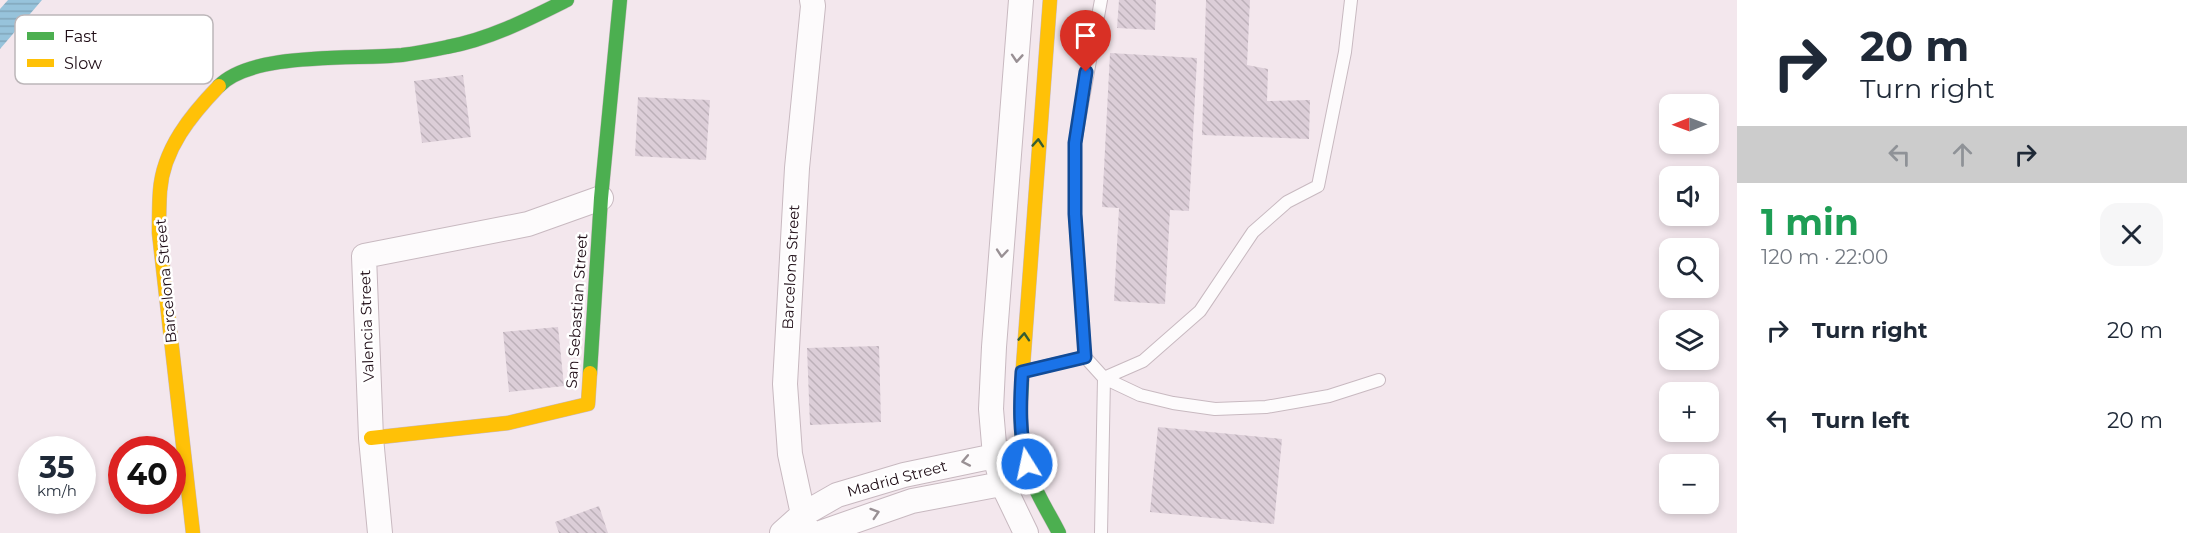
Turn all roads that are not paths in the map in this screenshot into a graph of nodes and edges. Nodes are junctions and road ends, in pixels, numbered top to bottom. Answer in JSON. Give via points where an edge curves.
{"nodes":[{"id":1,"x":567,"y":0,"type":"edge"},
{"id":2,"x":620,"y":0,"type":"edge"},
{"id":3,"x":812,"y":0,"type":"edge"},
{"id":4,"x":1021,"y":0,"type":"edge"},
{"id":5,"x":1050,"y":0,"type":"edge"},
{"id":6,"x":1101,"y":0,"type":"edge"},
{"id":7,"x":1350,"y":0,"type":"edge"},
{"id":8,"x":601,"y":198,"type":"junction"},
{"id":9,"x":1085,"y":357,"type":"junction"},
{"id":10,"x":1022,"y":372,"type":"junction"},
{"id":11,"x":1104,"y":378,"type":"junction"},
{"id":12,"x":1379,"y":380,"type":"dead end"},
{"id":13,"x":371,"y":438,"type":"junction"},
{"id":14,"x":1024,"y":450,"type":"junction"},
{"id":15,"x":995,"y":456,"type":"junction"},
{"id":16,"x":1031,"y":478,"type":"junction"},
{"id":17,"x":1002,"y":483,"type":"junction"},
{"id":18,"x":805,"y":524,"type":"edge"},
{"id":19,"x":193,"y":533,"type":"edge"},
{"id":20,"x":380,"y":533,"type":"edge"},
{"id":21,"x":782,"y":533,"type":"edge"},
{"id":22,"x":820,"y":533,"type":"edge"},
{"id":23,"x":1026,"y":533,"type":"edge"},
{"id":24,"x":1059,"y":533,"type":"edge"},
{"id":25,"x":1101,"y":533,"type":"edge"}],
"edges":[{"from":1,"to":19,"type":"street","name":"Barcelona Street","via":[[507,29],[450,47],[402,55],[294,60],[256,67],[224,81],[192,113],[168,158],[160,188],[159,233]]},
{"from":2,"to":8,"type":"street","name":"San Sebastian Street"},
{"from":3,"to":18,"type":"street","name":"Barcelona Street","via":[[797,168],[785,384],[790,454]]},
{"from":4,"to":15,"type":"street","one_way":true,"via":[[994,347],[991,409]]},
{"from":10,"to":5,"type":"street","one_way":true},
{"from":6,"to":9,"type":"lane","via":[[1075,143],[1075,214]]},
{"from":7,"to":11,"type":"lane","via":[[1345,52],[1318,186],[1287,202],[1253,232],[1200,311],[1143,361]]},
{"from":8,"to":13,"type":"street","name":"San Sebastian Street","via":[[588,404],[480,427]]},
{"from":8,"to":13,"type":"street","name":"Valencia Street","via":[[528,224],[364,256]]},
{"from":9,"to":10,"type":"lane"},
{"from":9,"to":11,"type":"lane"},
{"from":10,"to":14,"type":"street"},
{"from":11,"to":12,"type":"lane","via":[[1140,395],[1215,410],[1266,407],[1329,396]]},
{"from":11,"to":25,"type":"lane"},
{"from":13,"to":20,"type":"street","name":"Valencia Street"},
{"from":14,"to":15,"type":"street","name":"Madrid Street"},
{"from":14,"to":16,"type":"street"},
{"from":15,"to":17,"type":"street"},
{"from":15,"to":18,"type":"street","name":"Madrid Street","one_way":true,"via":[[904,475],[837,495]]},
{"from":16,"to":17,"type":"street","name":"Madrid Street"},
{"from":16,"to":24,"type":"street"},
{"from":22,"to":17,"type":"street","name":"Madrid Street","one_way":true,"via":[[912,501]]},
{"from":17,"to":23,"type":"street"},
{"from":18,"to":21,"type":"street","name":"Madrid Street"}]}
